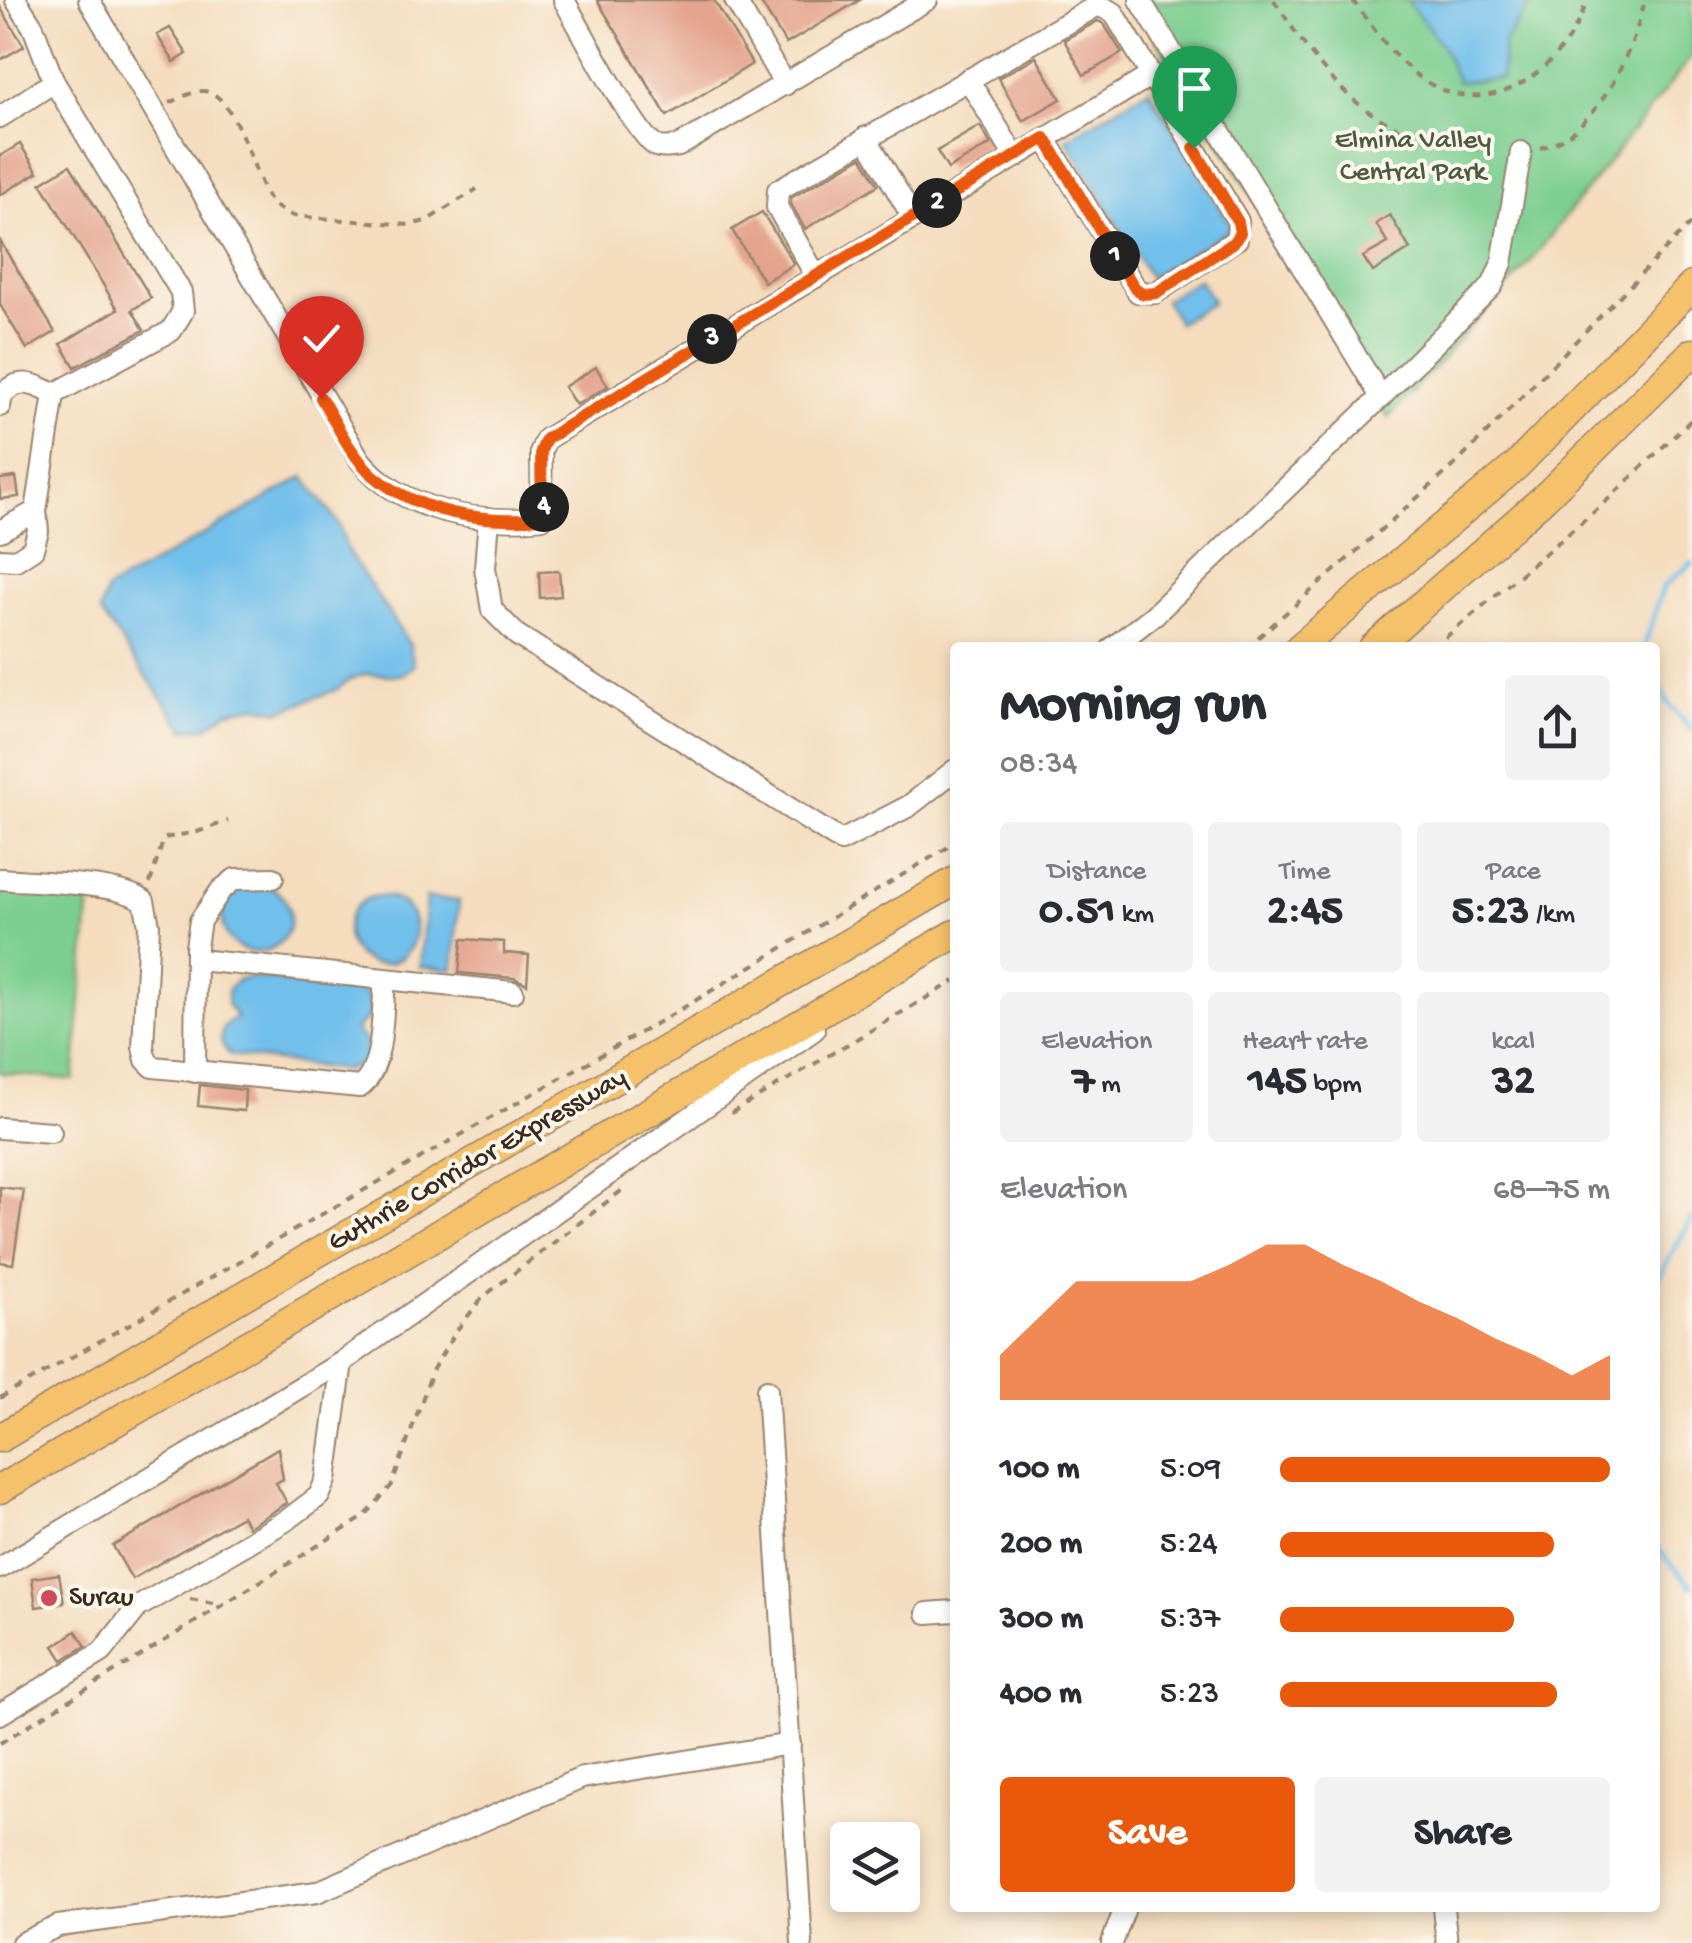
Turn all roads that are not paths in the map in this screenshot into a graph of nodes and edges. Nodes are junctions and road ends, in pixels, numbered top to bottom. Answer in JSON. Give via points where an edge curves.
{"nodes":[{"id":1,"x":16,"y":0,"type":"edge"},
{"id":2,"x":89,"y":0,"type":"edge"},
{"id":3,"x":564,"y":0,"type":"edge"},
{"id":4,"x":734,"y":0,"type":"edge"},
{"id":5,"x":1140,"y":0,"type":"edge"},
{"id":6,"x":914,"y":3,"type":"edge"},
{"id":7,"x":1150,"y":76,"type":"junction"},
{"id":8,"x":968,"y":79,"type":"junction"},
{"id":9,"x":54,"y":82,"type":"junction"},
{"id":10,"x":785,"y":85,"type":"junction"},
{"id":11,"x":0,"y":116,"type":"edge"},
{"id":12,"x":866,"y":138,"type":"junction"},
{"id":13,"x":1045,"y":138,"type":"junction"},
{"id":14,"x":1521,"y":152,"type":"road end"},
{"id":15,"x":1015,"y":156,"type":"junction"},
{"id":16,"x":913,"y":218,"type":"junction"},
{"id":17,"x":816,"y":276,"type":"junction"},
{"id":18,"x":1692,"y":286,"type":"edge"},
{"id":19,"x":1692,"y":353,"type":"edge"},
{"id":20,"x":1692,"y":373,"type":"edge"},
{"id":21,"x":54,"y":394,"type":"junction"},
{"id":22,"x":1648,"y":396,"type":"junction"},
{"id":23,"x":1382,"y":397,"type":"junction"},
{"id":24,"x":0,"y":406,"type":"edge"},
{"id":25,"x":36,"y":511,"type":"junction"},
{"id":26,"x":489,"y":518,"type":"junction"},
{"id":27,"x":0,"y":531,"type":"edge"},
{"id":28,"x":0,"y":559,"type":"edge"},
{"id":29,"x":1120,"y":642,"type":"edge"},
{"id":30,"x":1305,"y":642,"type":"edge"},
{"id":31,"x":1379,"y":642,"type":"edge"},
{"id":32,"x":950,"y":774,"type":"edge"},
{"id":33,"x":0,"y":878,"type":"edge"},
{"id":34,"x":274,"y":878,"type":"dead end"},
{"id":35,"x":950,"y":885,"type":"edge"},
{"id":36,"x":949,"y":938,"type":"edge"},
{"id":37,"x":198,"y":960,"type":"junction"},
{"id":38,"x":385,"y":979,"type":"junction"},
{"id":39,"x":513,"y":992,"type":"dead end"},
{"id":40,"x":195,"y":1072,"type":"junction"},
{"id":41,"x":0,"y":1128,"type":"edge"},
{"id":42,"x":50,"y":1132,"type":"dead end"},
{"id":43,"x":342,"y":1362,"type":"junction"},
{"id":44,"x":767,"y":1390,"type":"dead end"},
{"id":45,"x":0,"y":1438,"type":"edge"},
{"id":46,"x":0,"y":1488,"type":"edge"},
{"id":47,"x":0,"y":1568,"type":"edge"},
{"id":48,"x":950,"y":1611,"type":"edge"},
{"id":49,"x":927,"y":1613,"type":"dead end"},
{"id":50,"x":0,"y":1714,"type":"edge"},
{"id":51,"x":790,"y":1744,"type":"junction"},
{"id":52,"x":1124,"y":1912,"type":"edge"},
{"id":53,"x":1443,"y":1912,"type":"edge"},
{"id":54,"x":22,"y":1943,"type":"edge"},
{"id":55,"x":802,"y":1943,"type":"edge"},
{"id":56,"x":1112,"y":1943,"type":"edge"},
{"id":57,"x":1447,"y":1943,"type":"edge"}],
"edges":[{"from":1,"to":9,"type":"street"},
{"from":2,"to":26,"type":"street","via":[[372,474],[437,509]]},
{"from":3,"to":10,"type":"street","via":[[639,128],[658,147],[679,146]]},
{"from":4,"to":10,"type":"street"},
{"from":5,"to":23,"type":"street"},
{"from":6,"to":10,"type":"street"},
{"from":7,"to":8,"type":"street","via":[[1114,14],[1098,5]]},
{"from":7,"to":13,"type":"street"},
{"from":7,"to":13,"type":"street","via":[[1240,227],[1233,243],[1156,293],[1134,287]]},
{"from":8,"to":12,"type":"street"},
{"from":8,"to":15,"type":"street"},
{"from":9,"to":11,"type":"street"},
{"from":9,"to":21,"type":"street","via":[[182,292],[182,311],[171,330]]},
{"from":12,"to":16,"type":"street"},
{"from":12,"to":17,"type":"street","via":[[776,195]]},
{"from":13,"to":15,"type":"street"},
{"from":14,"to":23,"type":"street","via":[[1492,286]]},
{"from":15,"to":16,"type":"street"},
{"from":16,"to":17,"type":"street"},
{"from":17,"to":26,"type":"street","via":[[546,439],[542,518]]},
{"from":18,"to":30,"type":"highway","via":[[1517,465]]},
{"from":19,"to":22,"type":"highway"},
{"from":20,"to":22,"type":"highway"},
{"from":21,"to":24,"type":"street","via":[[31,382],[16,383]]},
{"from":21,"to":25,"type":"street"},
{"from":22,"to":31,"type":"highway","via":[[1543,500]]},
{"from":23,"to":29,"type":"street"},
{"from":25,"to":27,"type":"street"},
{"from":25,"to":28,"type":"street","via":[[33,549],[16,560]]},
{"from":26,"to":32,"type":"street","via":[[492,610],[518,634],[841,841],[908,806]]},
{"from":33,"to":40,"type":"street","via":[[105,889],[144,901],[144,1056],[153,1067]]},
{"from":34,"to":37,"type":"street","via":[[236,879],[221,890],[200,921]]},
{"from":35,"to":45,"type":"highway","name":"Guthrie Corridor Expressway"},
{"from":36,"to":43,"type":"street"},
{"from":36,"to":46,"type":"highway","name":"Guthrie Corridor Expressway"},
{"from":37,"to":38,"type":"street"},
{"from":37,"to":40,"type":"street"},
{"from":38,"to":39,"type":"street"},
{"from":38,"to":40,"type":"street","via":[[377,1064],[360,1087]]},
{"from":41,"to":42,"type":"street"},
{"from":43,"to":47,"type":"street"},
{"from":43,"to":50,"type":"street","via":[[319,1496],[138,1607],[102,1652]]},
{"from":44,"to":51,"type":"street"},
{"from":48,"to":49,"type":"street"},
{"from":51,"to":54,"type":"street","via":[[582,1778],[317,1892],[58,1926]]},
{"from":51,"to":55,"type":"street"},
{"from":52,"to":56,"type":"street"},
{"from":53,"to":57,"type":"street"}]}
